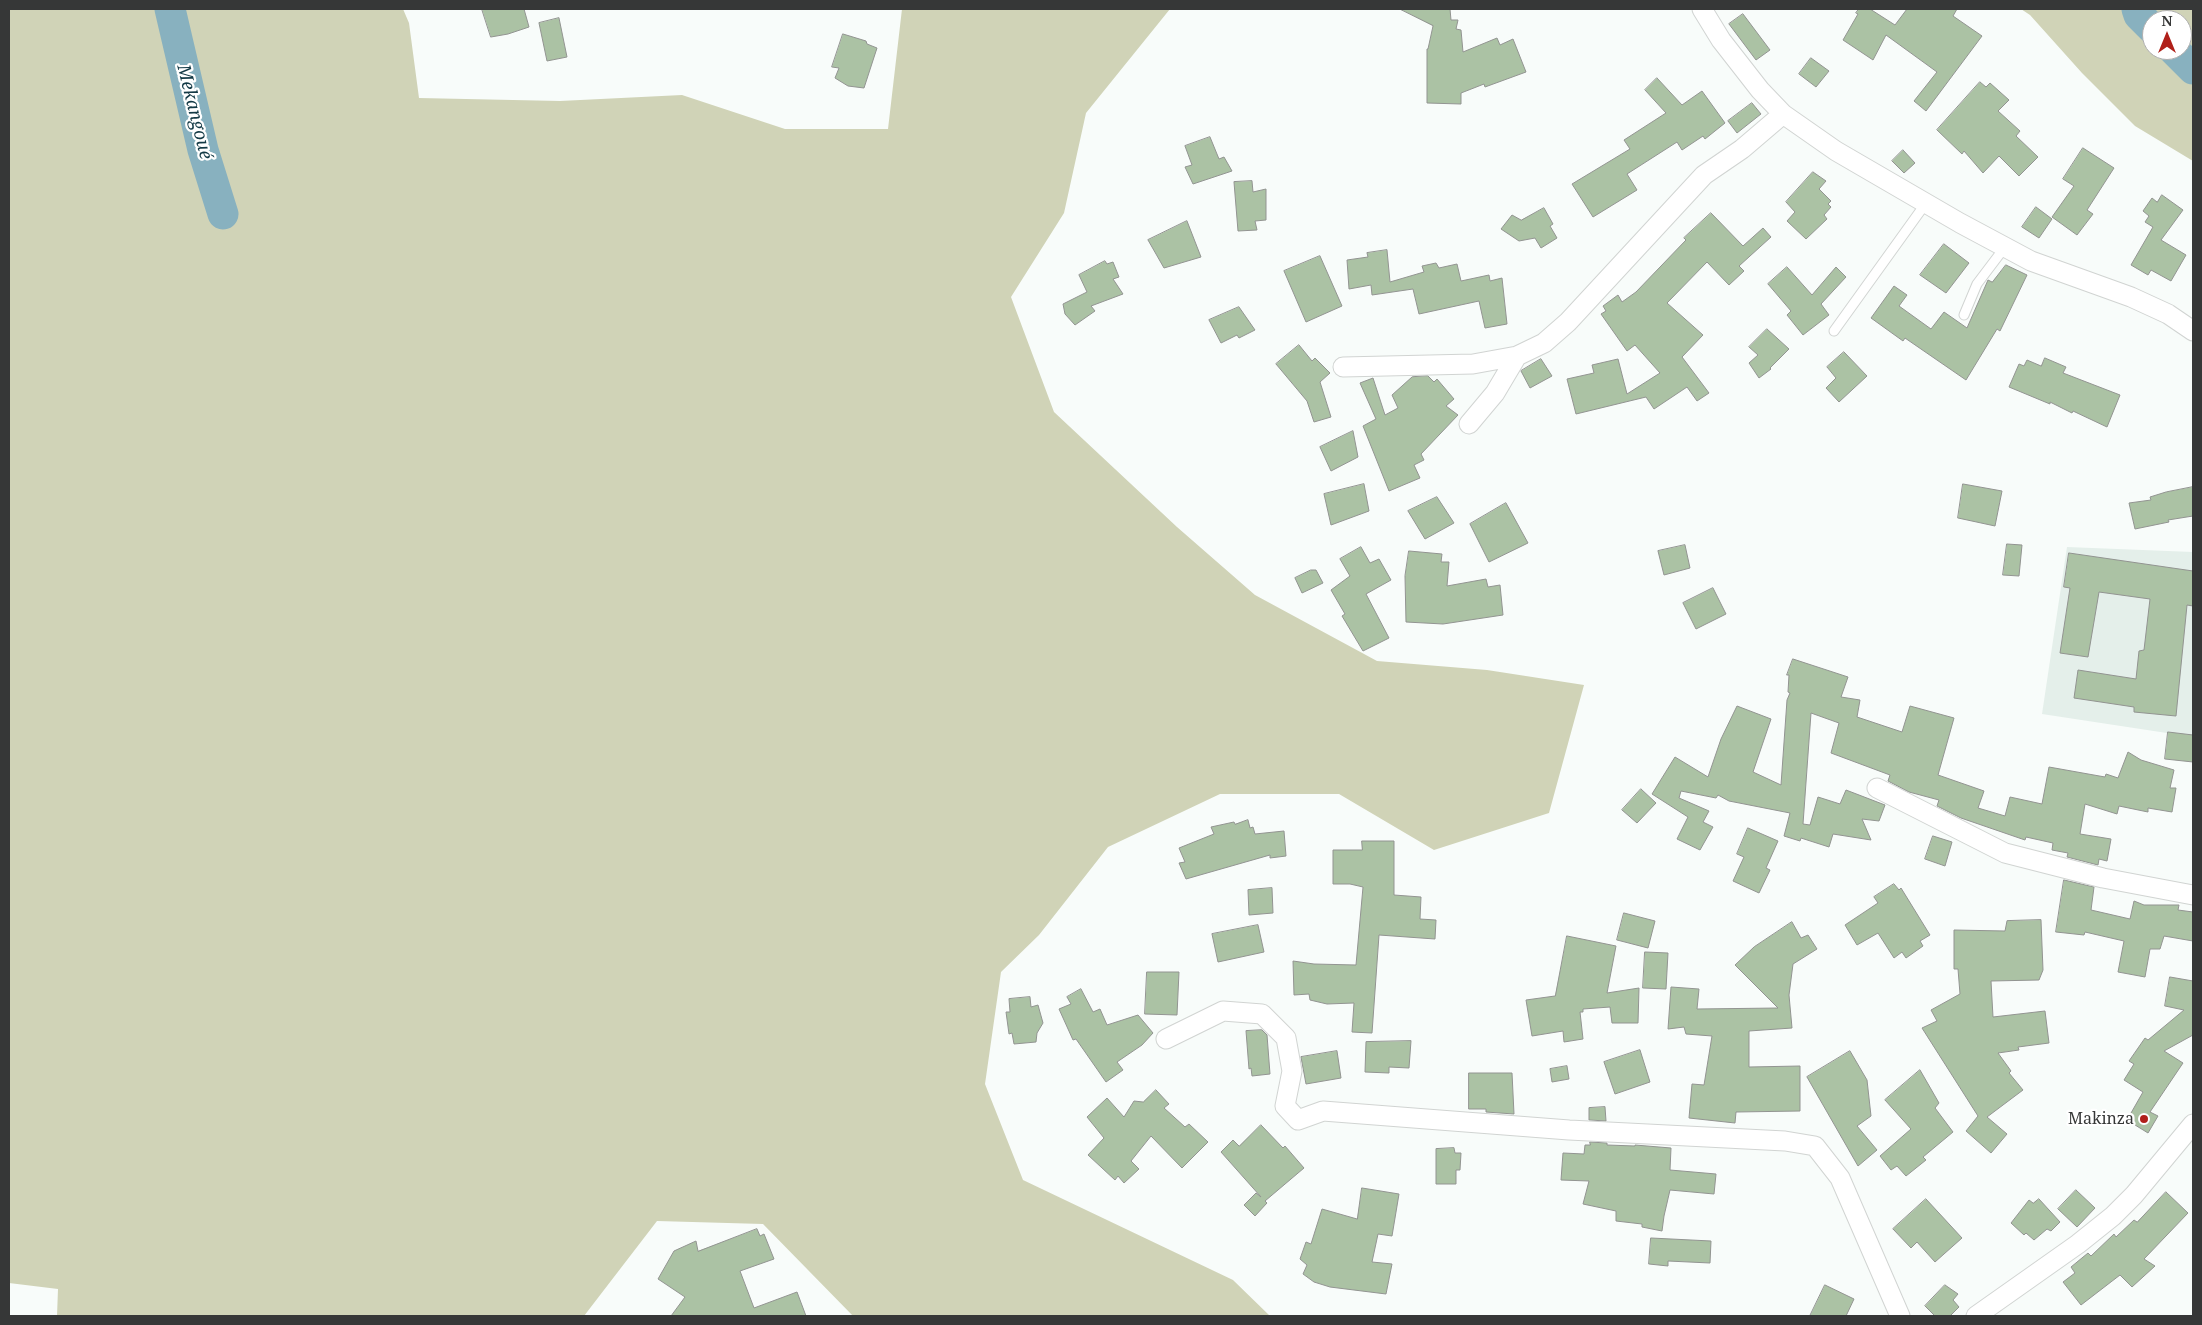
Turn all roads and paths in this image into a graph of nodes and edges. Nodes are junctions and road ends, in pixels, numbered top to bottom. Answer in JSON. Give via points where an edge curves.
{"nodes":[{"id":1,"x":1702,"y":9,"type":"edge"},
{"id":2,"x":1783,"y":114,"type":"junction"},
{"id":3,"x":1926,"y":203,"type":"junction"},
{"id":4,"x":2005,"y":247,"type":"junction"},
{"id":5,"x":1964,"y":316,"type":"dead end"},
{"id":6,"x":1834,"y":331,"type":"dead end"},
{"id":7,"x":2193,"y":331,"type":"edge"},
{"id":8,"x":1517,"y":356,"type":"junction"},
{"id":9,"x":1343,"y":367,"type":"dead end"},
{"id":10,"x":1469,"y":424,"type":"dead end"},
{"id":11,"x":1877,"y":788,"type":"dead end"},
{"id":12,"x":2193,"y":896,"type":"edge"},
{"id":13,"x":1166,"y":1039,"type":"dead end"},
{"id":14,"x":2193,"y":1124,"type":"edge"},
{"id":15,"x":1900,"y":1316,"type":"edge"},
{"id":16,"x":1976,"y":1316,"type":"edge"}],
"edges":[{"from":1,"to":2,"type":"street","via":[[1720,40]]},
{"from":2,"to":3,"type":"street","via":[[1836,151]]},
{"from":2,"to":8,"type":"street","via":[[1742,149],[1704,175],[1568,322],[1544,343]]},
{"from":3,"to":4,"type":"street"},
{"from":3,"to":6,"type":"lane"},
{"from":4,"to":5,"type":"lane","via":[[1977,284]]},
{"from":4,"to":7,"type":"street","via":[[2030,261],[2131,297],[2168,314]]},
{"from":8,"to":9,"type":"street","via":[[1473,364]]},
{"from":8,"to":10,"type":"street","via":[[1495,394]]},
{"from":11,"to":12,"type":"street","via":[[2004,853]]},
{"from":13,"to":15,"type":"street","via":[[1223,1011],[1262,1014],[1286,1038],[1292,1071],[1285,1106],[1298,1120],[1323,1110],[1569,1130],[1785,1141],[1815,1146],[1840,1178]]},
{"from":14,"to":16,"type":"street","via":[[2134,1195],[2112,1216]]}]}
